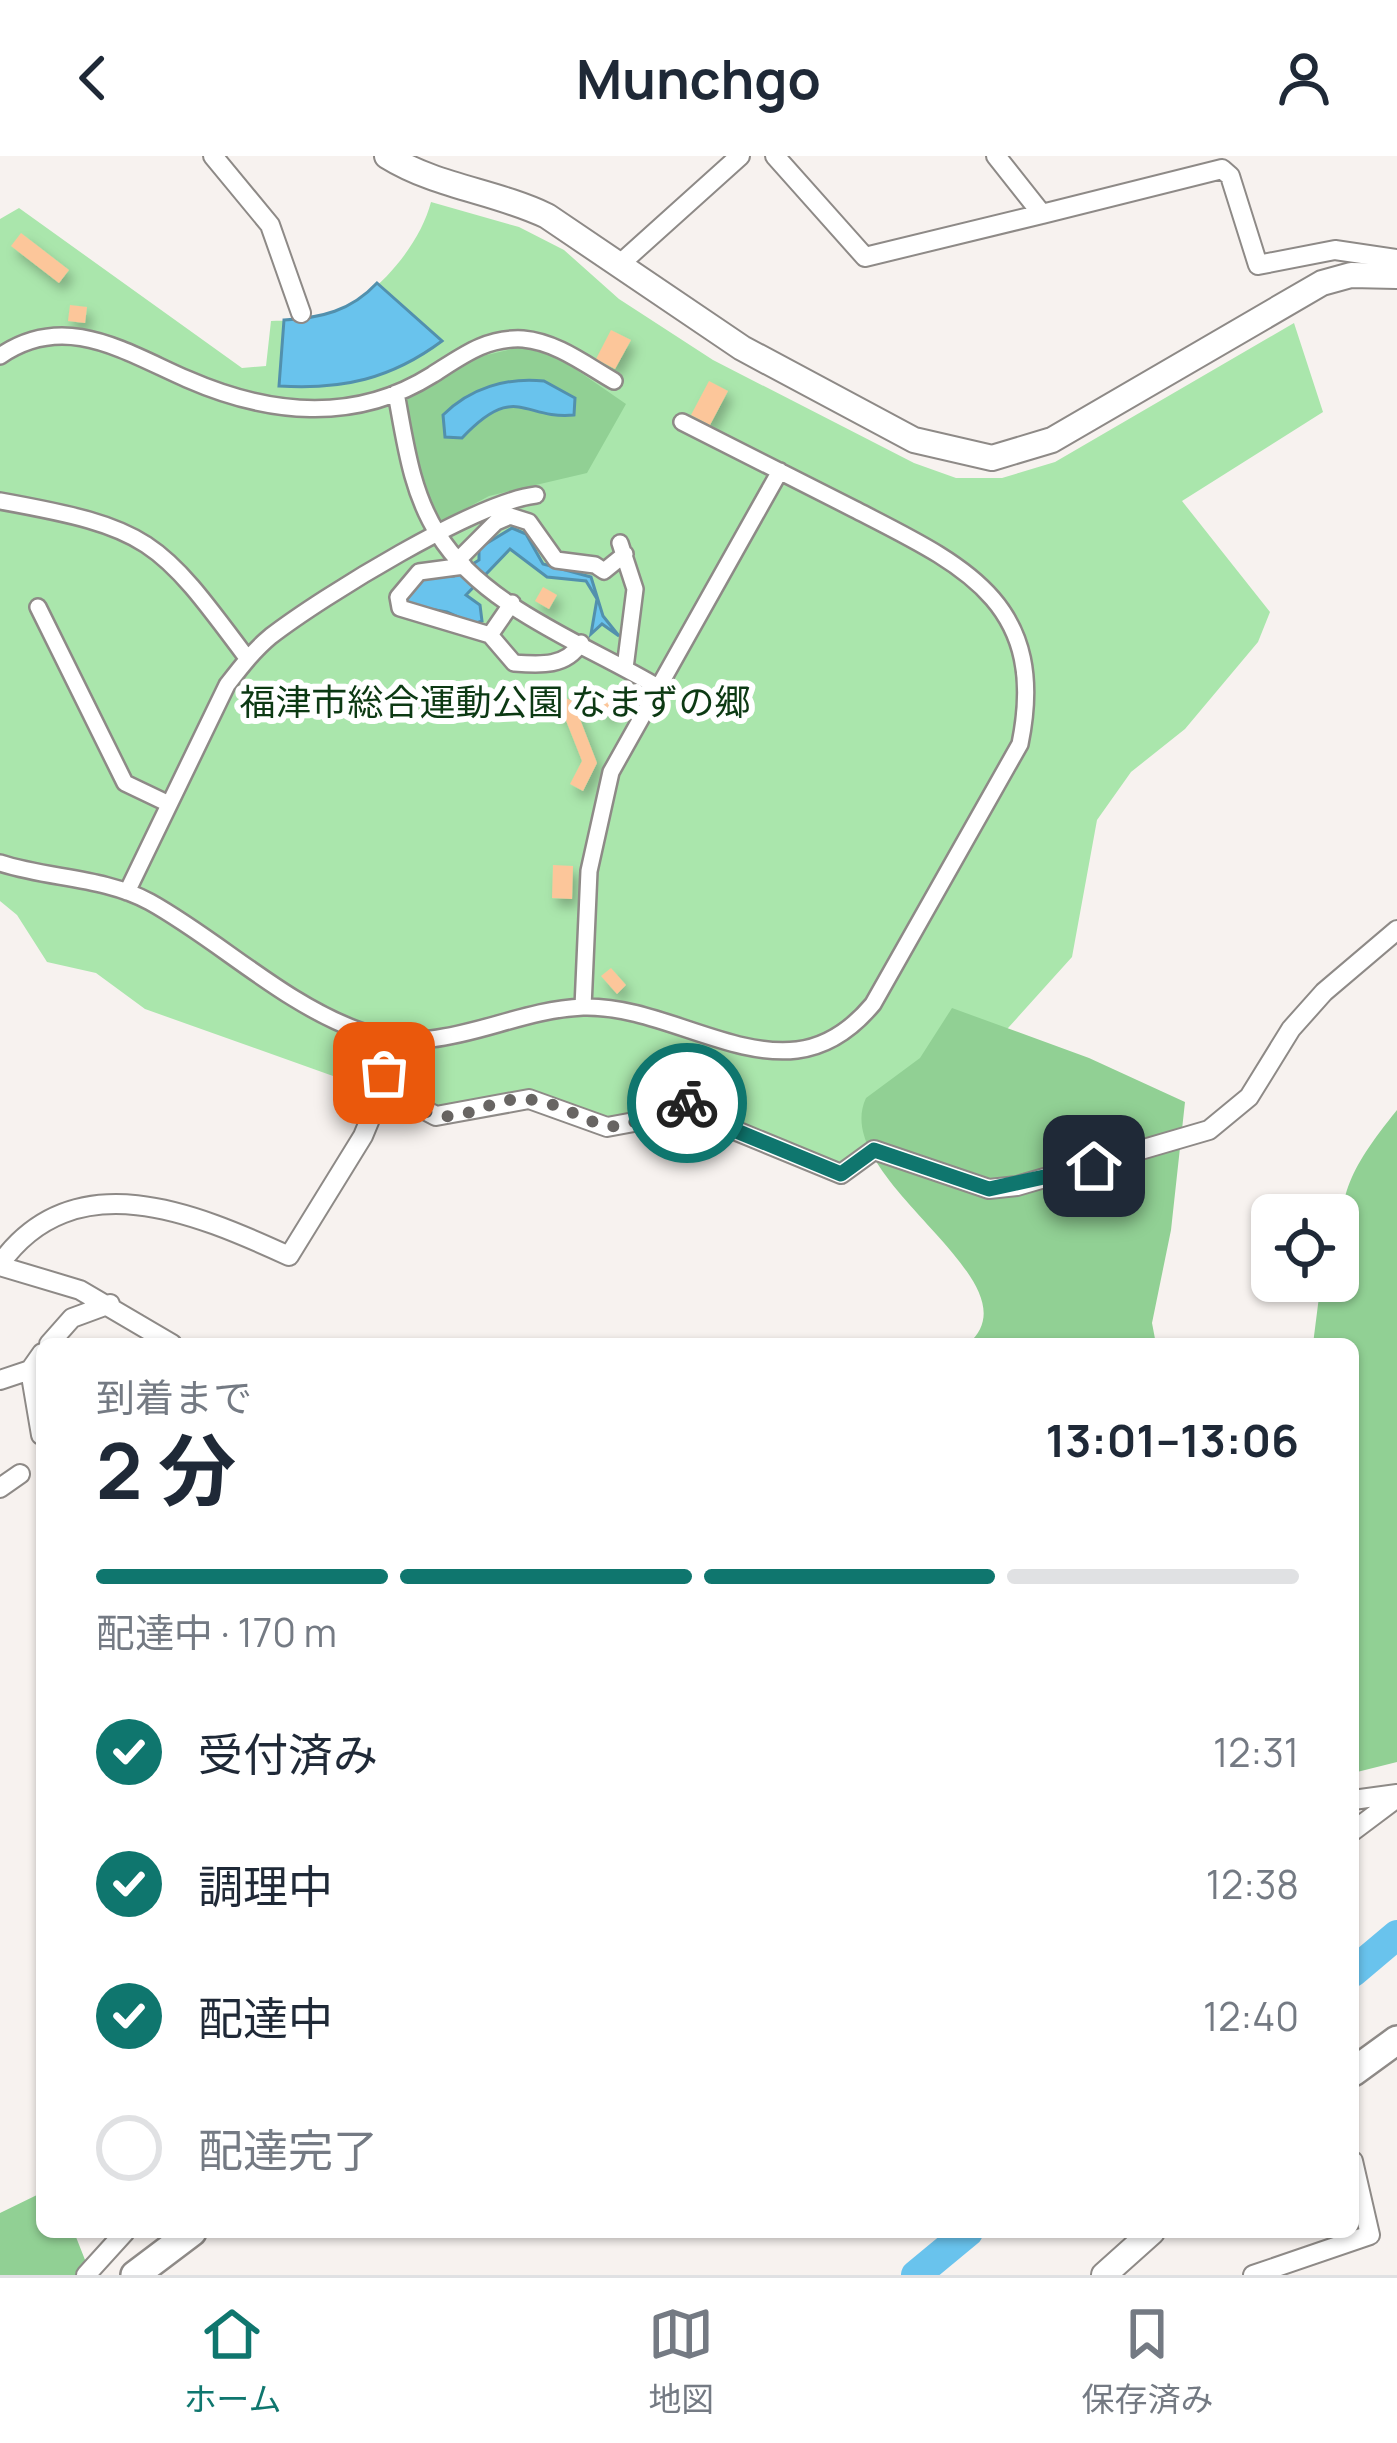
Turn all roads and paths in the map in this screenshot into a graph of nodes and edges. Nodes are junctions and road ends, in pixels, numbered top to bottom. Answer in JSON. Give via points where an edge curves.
{"nodes":[{"id":1,"x":214,"y":156,"type":"edge"},
{"id":2,"x":387,"y":156,"type":"edge"},
{"id":3,"x":740,"y":156,"type":"edge"},
{"id":4,"x":775,"y":156,"type":"edge"},
{"id":5,"x":996,"y":156,"type":"edge"},
{"id":6,"x":1042,"y":214,"type":"junction"},
{"id":7,"x":1397,"y":259,"type":"edge"},
{"id":8,"x":620,"y":264,"type":"junction"},
{"id":9,"x":1397,"y":276,"type":"edge"},
{"id":10,"x":301,"y":314,"type":"dead end"},
{"id":11,"x":0,"y":356,"type":"edge"},
{"id":12,"x":614,"y":381,"type":"dead end"},
{"id":13,"x":396,"y":393,"type":"junction"},
{"id":14,"x":682,"y":422,"type":"dead end"},
{"id":15,"x":780,"y":471,"type":"junction"},
{"id":16,"x":536,"y":495,"type":"dead end"},
{"id":17,"x":0,"y":501,"type":"edge"},
{"id":18,"x":438,"y":535,"type":"junction"},
{"id":19,"x":461,"y":563,"type":"junction"},
{"id":20,"x":512,"y":603,"type":"junction"},
{"id":21,"x":38,"y":607,"type":"dead end"},
{"id":22,"x":490,"y":635,"type":"junction"},
{"id":23,"x":581,"y":643,"type":"junction"},
{"id":24,"x":248,"y":658,"type":"junction"},
{"id":25,"x":625,"y":668,"type":"junction"},
{"id":26,"x":656,"y":686,"type":"junction"},
{"id":27,"x":169,"y":804,"type":"junction"},
{"id":28,"x":0,"y":863,"type":"edge"},
{"id":29,"x":127,"y":892,"type":"junction"},
{"id":30,"x":1397,"y":930,"type":"edge"},
{"id":31,"x":583,"y":1007,"type":"junction"},
{"id":32,"x":391,"y":1039,"type":"junction"},
{"id":33,"x":383,"y":1088,"type":"junction"},
{"id":34,"x":0,"y":1265,"type":"edge"},
{"id":35,"x":110,"y":1304,"type":"junction"},
{"id":36,"x":54,"y":1338,"type":"edge"},
{"id":37,"x":163,"y":1338,"type":"edge"},
{"id":38,"x":36,"y":1361,"type":"edge"},
{"id":39,"x":0,"y":1380,"type":"edge"},
{"id":40,"x":20,"y":1474,"type":"dead end"},
{"id":41,"x":0,"y":1488,"type":"edge"},
{"id":42,"x":1397,"y":1796,"type":"edge"},
{"id":43,"x":1359,"y":1799,"type":"edge"},
{"id":44,"x":1359,"y":1826,"type":"edge"},
{"id":45,"x":1397,"y":2040,"type":"edge"},
{"id":46,"x":1359,"y":2068,"type":"edge"},
{"id":47,"x":1359,"y":2187,"type":"edge"},
{"id":48,"x":120,"y":2238,"type":"edge"},
{"id":49,"x":184,"y":2238,"type":"edge"},
{"id":50,"x":1144,"y":2238,"type":"edge"},
{"id":51,"x":86,"y":2275,"type":"edge"},
{"id":52,"x":135,"y":2275,"type":"edge"},
{"id":53,"x":1104,"y":2275,"type":"edge"},
{"id":54,"x":1253,"y":2275,"type":"edge"}],
"edges":[{"from":1,"to":10,"type":"street","via":[[270,225]]},
{"from":2,"to":8,"type":"street","via":[[428,178],[547,215]]},
{"from":3,"to":8,"type":"street"},
{"from":4,"to":6,"type":"street","via":[[865,257]]},
{"from":5,"to":6,"type":"street"},
{"from":6,"to":7,"type":"street","via":[[1222,169],[1258,265],[1335,250]]},
{"from":8,"to":9,"type":"street","via":[[727,340],[914,440],[992,458],[1052,440],[1290,297],[1351,275]]},
{"from":11,"to":13,"type":"street","via":[[41,336],[84,335],[252,404],[313,410]]},
{"from":12,"to":13,"type":"street","via":[[544,343],[507,339],[464,352]]},
{"from":13,"to":18,"type":"street","via":[[415,484]]},
{"from":14,"to":15,"type":"street"},
{"from":15,"to":26,"type":"street"},
{"from":15,"to":31,"type":"street","via":[[950,558],[992,593],[1023,657],[1028,696],[1020,744],[873,1004],[832,1040],[783,1052],[654,1016]]},
{"from":16,"to":18,"type":"street","via":[[485,506]]},
{"from":17,"to":24,"type":"street","via":[[88,517],[143,540],[183,573]]},
{"from":18,"to":19,"type":"street"},
{"from":18,"to":24,"type":"street"},
{"from":19,"to":20,"type":"street"},
{"from":19,"to":22,"type":"street","via":[[419,572],[398,597],[400,608]]},
{"from":19,"to":25,"type":"street","via":[[510,516],[529,523],[556,560],[604,572],[622,548],[635,589]]},
{"from":20,"to":22,"type":"street"},
{"from":20,"to":23,"type":"street"},
{"from":21,"to":27,"type":"street","via":[[125,783]]},
{"from":22,"to":23,"type":"street","via":[[522,664],[568,660]]},
{"from":23,"to":25,"type":"street"},
{"from":24,"to":27,"type":"street"},
{"from":25,"to":26,"type":"street"},
{"from":26,"to":31,"type":"street","via":[[611,772],[597,823]]},
{"from":27,"to":29,"type":"street"},
{"from":28,"to":29,"type":"street"},
{"from":29,"to":32,"type":"street","via":[[325,1014]]},
{"from":30,"to":33,"type":"street","via":[[1324,992],[1249,1097],[1209,1130],[1017,1186],[989,1189],[874,1150],[841,1174],[677,1098],[646,1120],[607,1127],[529,1100],[436,1116]]},
{"from":31,"to":32,"type":"street","via":[[457,1038]]},
{"from":32,"to":33,"type":"street"},
{"from":33,"to":34,"type":"street","via":[[289,1256],[216,1222],[121,1205],[49,1215]]},
{"from":34,"to":35,"type":"street"},
{"from":35,"to":36,"type":"street","via":[[72,1318]]},
{"from":35,"to":37,"type":"street"},
{"from":38,"to":39,"type":"street"},
{"from":40,"to":41,"type":"street"},
{"from":42,"to":43,"type":"street"},
{"from":42,"to":44,"type":"street"},
{"from":45,"to":46,"type":"main road"},
{"from":47,"to":54,"type":"street","via":[[1370,2235]]},
{"from":48,"to":51,"type":"street"},
{"from":49,"to":52,"type":"main road"},
{"from":50,"to":53,"type":"street"}]}
